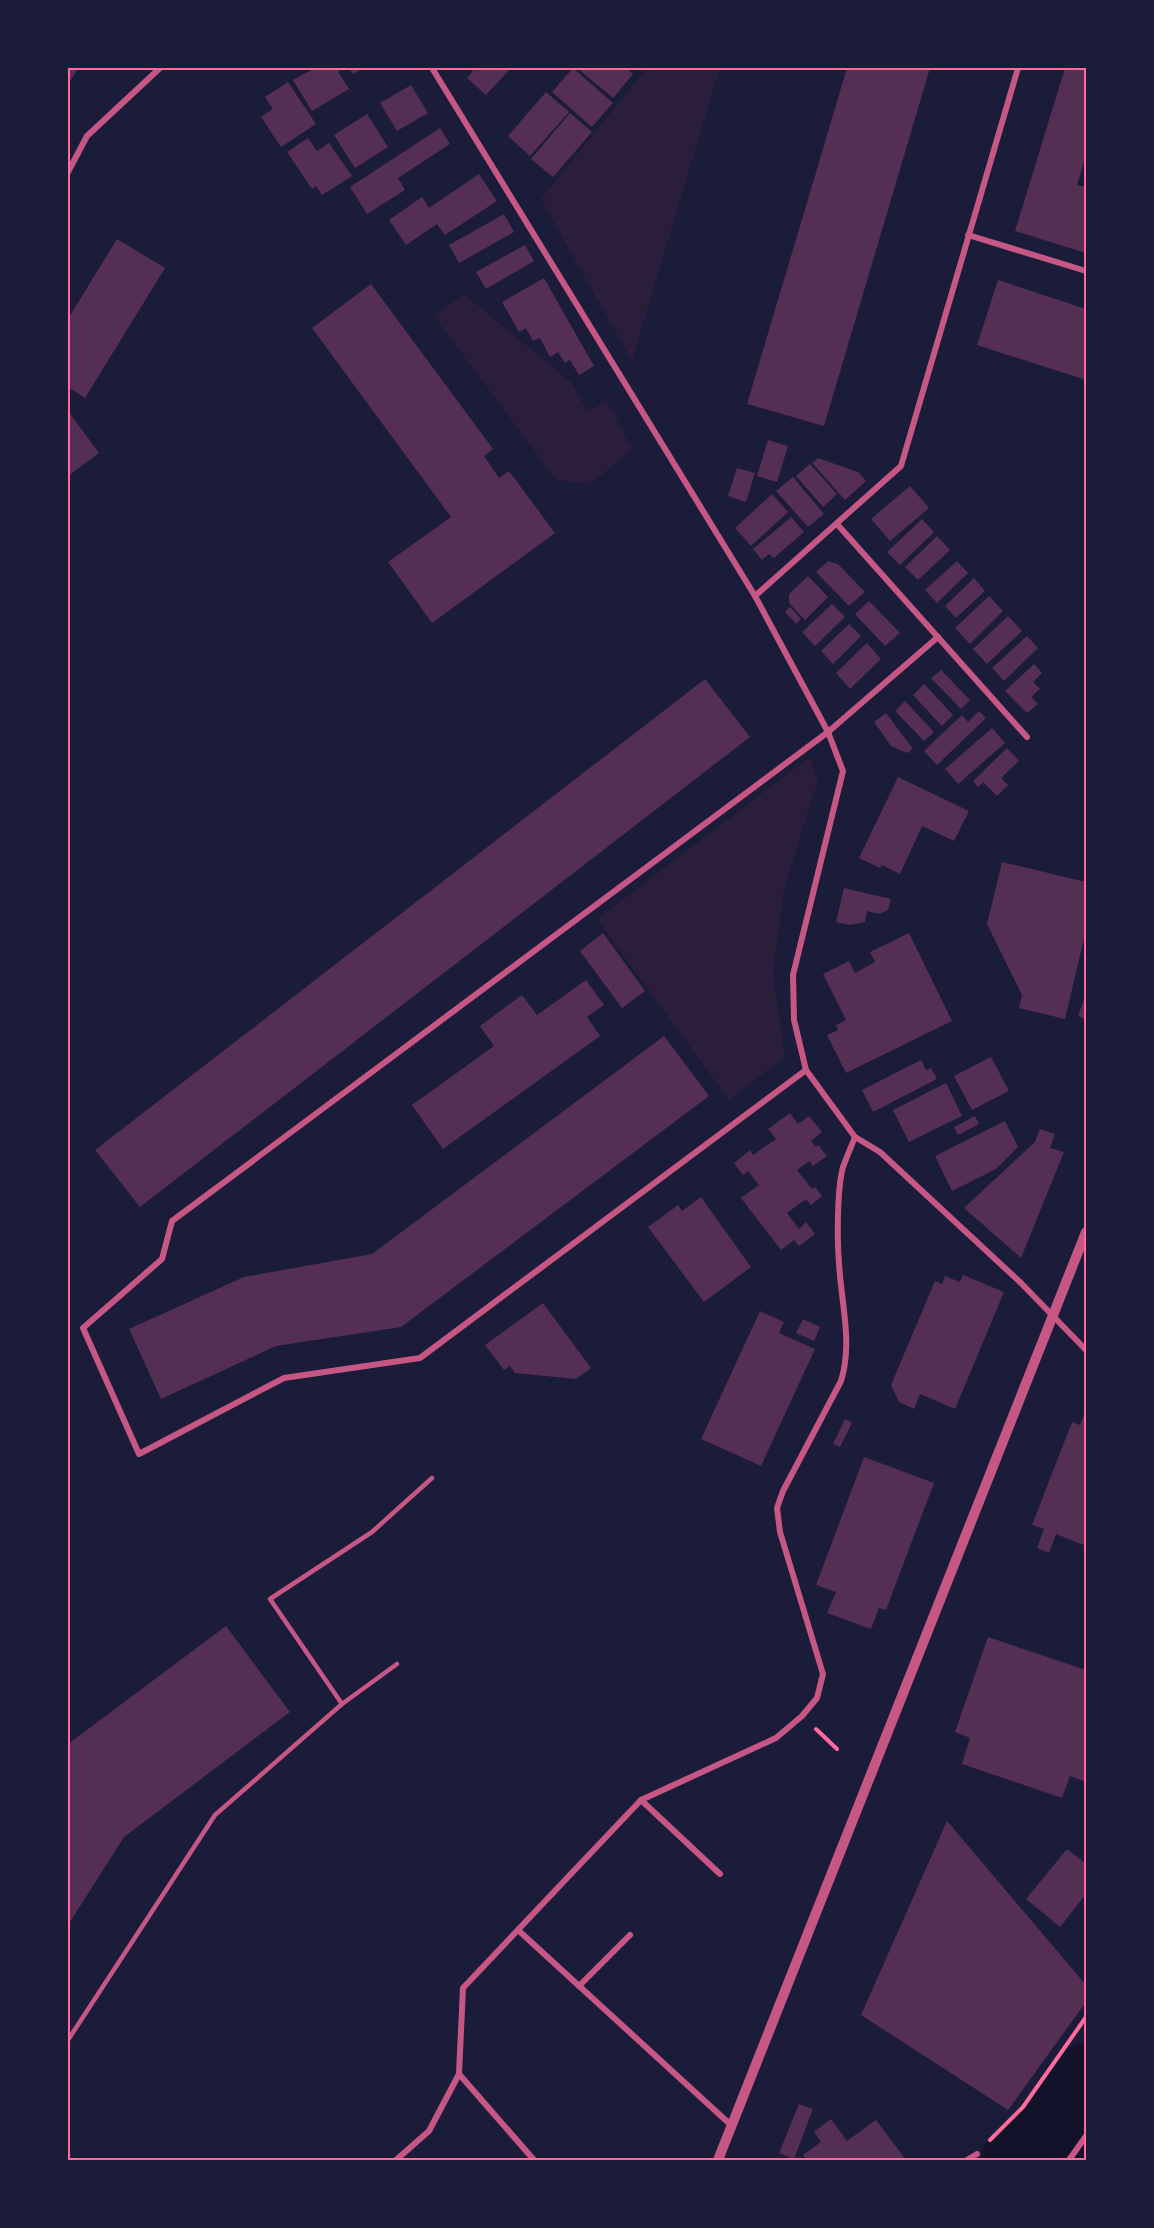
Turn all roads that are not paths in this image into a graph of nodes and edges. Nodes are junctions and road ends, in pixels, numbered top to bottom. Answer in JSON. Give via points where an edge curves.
{"nodes":[{"id":1,"x":160,"y":68,"type":"edge"},
{"id":2,"x":432,"y":68,"type":"edge"},
{"id":3,"x":1018,"y":68,"type":"edge"},
{"id":4,"x":68,"y":172,"type":"edge"},
{"id":5,"x":968,"y":235,"type":"junction"},
{"id":6,"x":1086,"y":271,"type":"edge"},
{"id":7,"x":837,"y":524,"type":"junction"},
{"id":8,"x":755,"y":596,"type":"junction"},
{"id":9,"x":938,"y":637,"type":"junction"},
{"id":10,"x":828,"y":732,"type":"junction"},
{"id":11,"x":1027,"y":737,"type":"dead end"},
{"id":12,"x":806,"y":1070,"type":"junction"},
{"id":13,"x":855,"y":1137,"type":"junction"},
{"id":14,"x":1086,"y":1232,"type":"edge"},
{"id":15,"x":1053,"y":1315,"type":"junction"},
{"id":16,"x":1086,"y":1350,"type":"edge"},
{"id":17,"x":432,"y":1478,"type":"dead end"},
{"id":18,"x":397,"y":1664,"type":"dead end"},
{"id":19,"x":342,"y":1704,"type":"junction"},
{"id":20,"x":641,"y":1800,"type":"junction"},
{"id":21,"x":720,"y":1874,"type":"dead end"},
{"id":22,"x":518,"y":1930,"type":"junction"},
{"id":23,"x":630,"y":1935,"type":"dead end"},
{"id":24,"x":579,"y":1986,"type":"junction"},
{"id":25,"x":68,"y":2040,"type":"edge"},
{"id":26,"x":459,"y":2074,"type":"junction"},
{"id":27,"x":732,"y":2126,"type":"junction"},
{"id":28,"x":1086,"y":2136,"type":"edge"},
{"id":29,"x":977,"y":2154,"type":"road end"},
{"id":30,"x":396,"y":2160,"type":"edge"},
{"id":31,"x":534,"y":2160,"type":"edge"},
{"id":32,"x":718,"y":2160,"type":"edge"},
{"id":33,"x":968,"y":2160,"type":"edge"},
{"id":34,"x":1069,"y":2160,"type":"edge"}],
"edges":[{"from":1,"to":4,"type":"street","via":[[87,136]]},
{"from":2,"to":8,"type":"street"},
{"from":3,"to":5,"type":"street"},
{"from":5,"to":6,"type":"street"},
{"from":5,"to":7,"type":"street","via":[[901,466]]},
{"from":7,"to":8,"type":"street"},
{"from":7,"to":9,"type":"street"},
{"from":8,"to":10,"type":"street"},
{"from":9,"to":10,"type":"street"},
{"from":9,"to":11,"type":"street"},
{"from":10,"to":12,"type":"street","via":[[843,771],[793,975],[794,1020]]},
{"from":10,"to":12,"type":"street","via":[[172,1221],[162,1259],[83,1328],[139,1454],[285,1378],[420,1358]]},
{"from":12,"to":13,"type":"street"},
{"from":13,"to":15,"type":"street","via":[[880,1152]]},
{"from":13,"to":20,"type":"street","via":[[843,1169],[838,1232],[845,1368],[777,1508],[780,1532],[823,1674],[817,1698],[777,1738]]},
{"from":14,"to":15,"type":"street"},
{"from":15,"to":16,"type":"street"},
{"from":15,"to":27,"type":"street"},
{"from":17,"to":19,"type":"lane","via":[[372,1532],[270,1599]]},
{"from":18,"to":19,"type":"lane"},
{"from":19,"to":25,"type":"lane","via":[[215,1815]]},
{"from":20,"to":21,"type":"street"},
{"from":20,"to":22,"type":"street"},
{"from":22,"to":24,"type":"street"},
{"from":22,"to":26,"type":"street","via":[[463,1988]]},
{"from":23,"to":24,"type":"street"},
{"from":24,"to":27,"type":"street"},
{"from":26,"to":30,"type":"street","via":[[429,2131]]},
{"from":26,"to":31,"type":"street"},
{"from":27,"to":32,"type":"street"},
{"from":28,"to":34,"type":"street"},
{"from":29,"to":33,"type":"street"}]}
